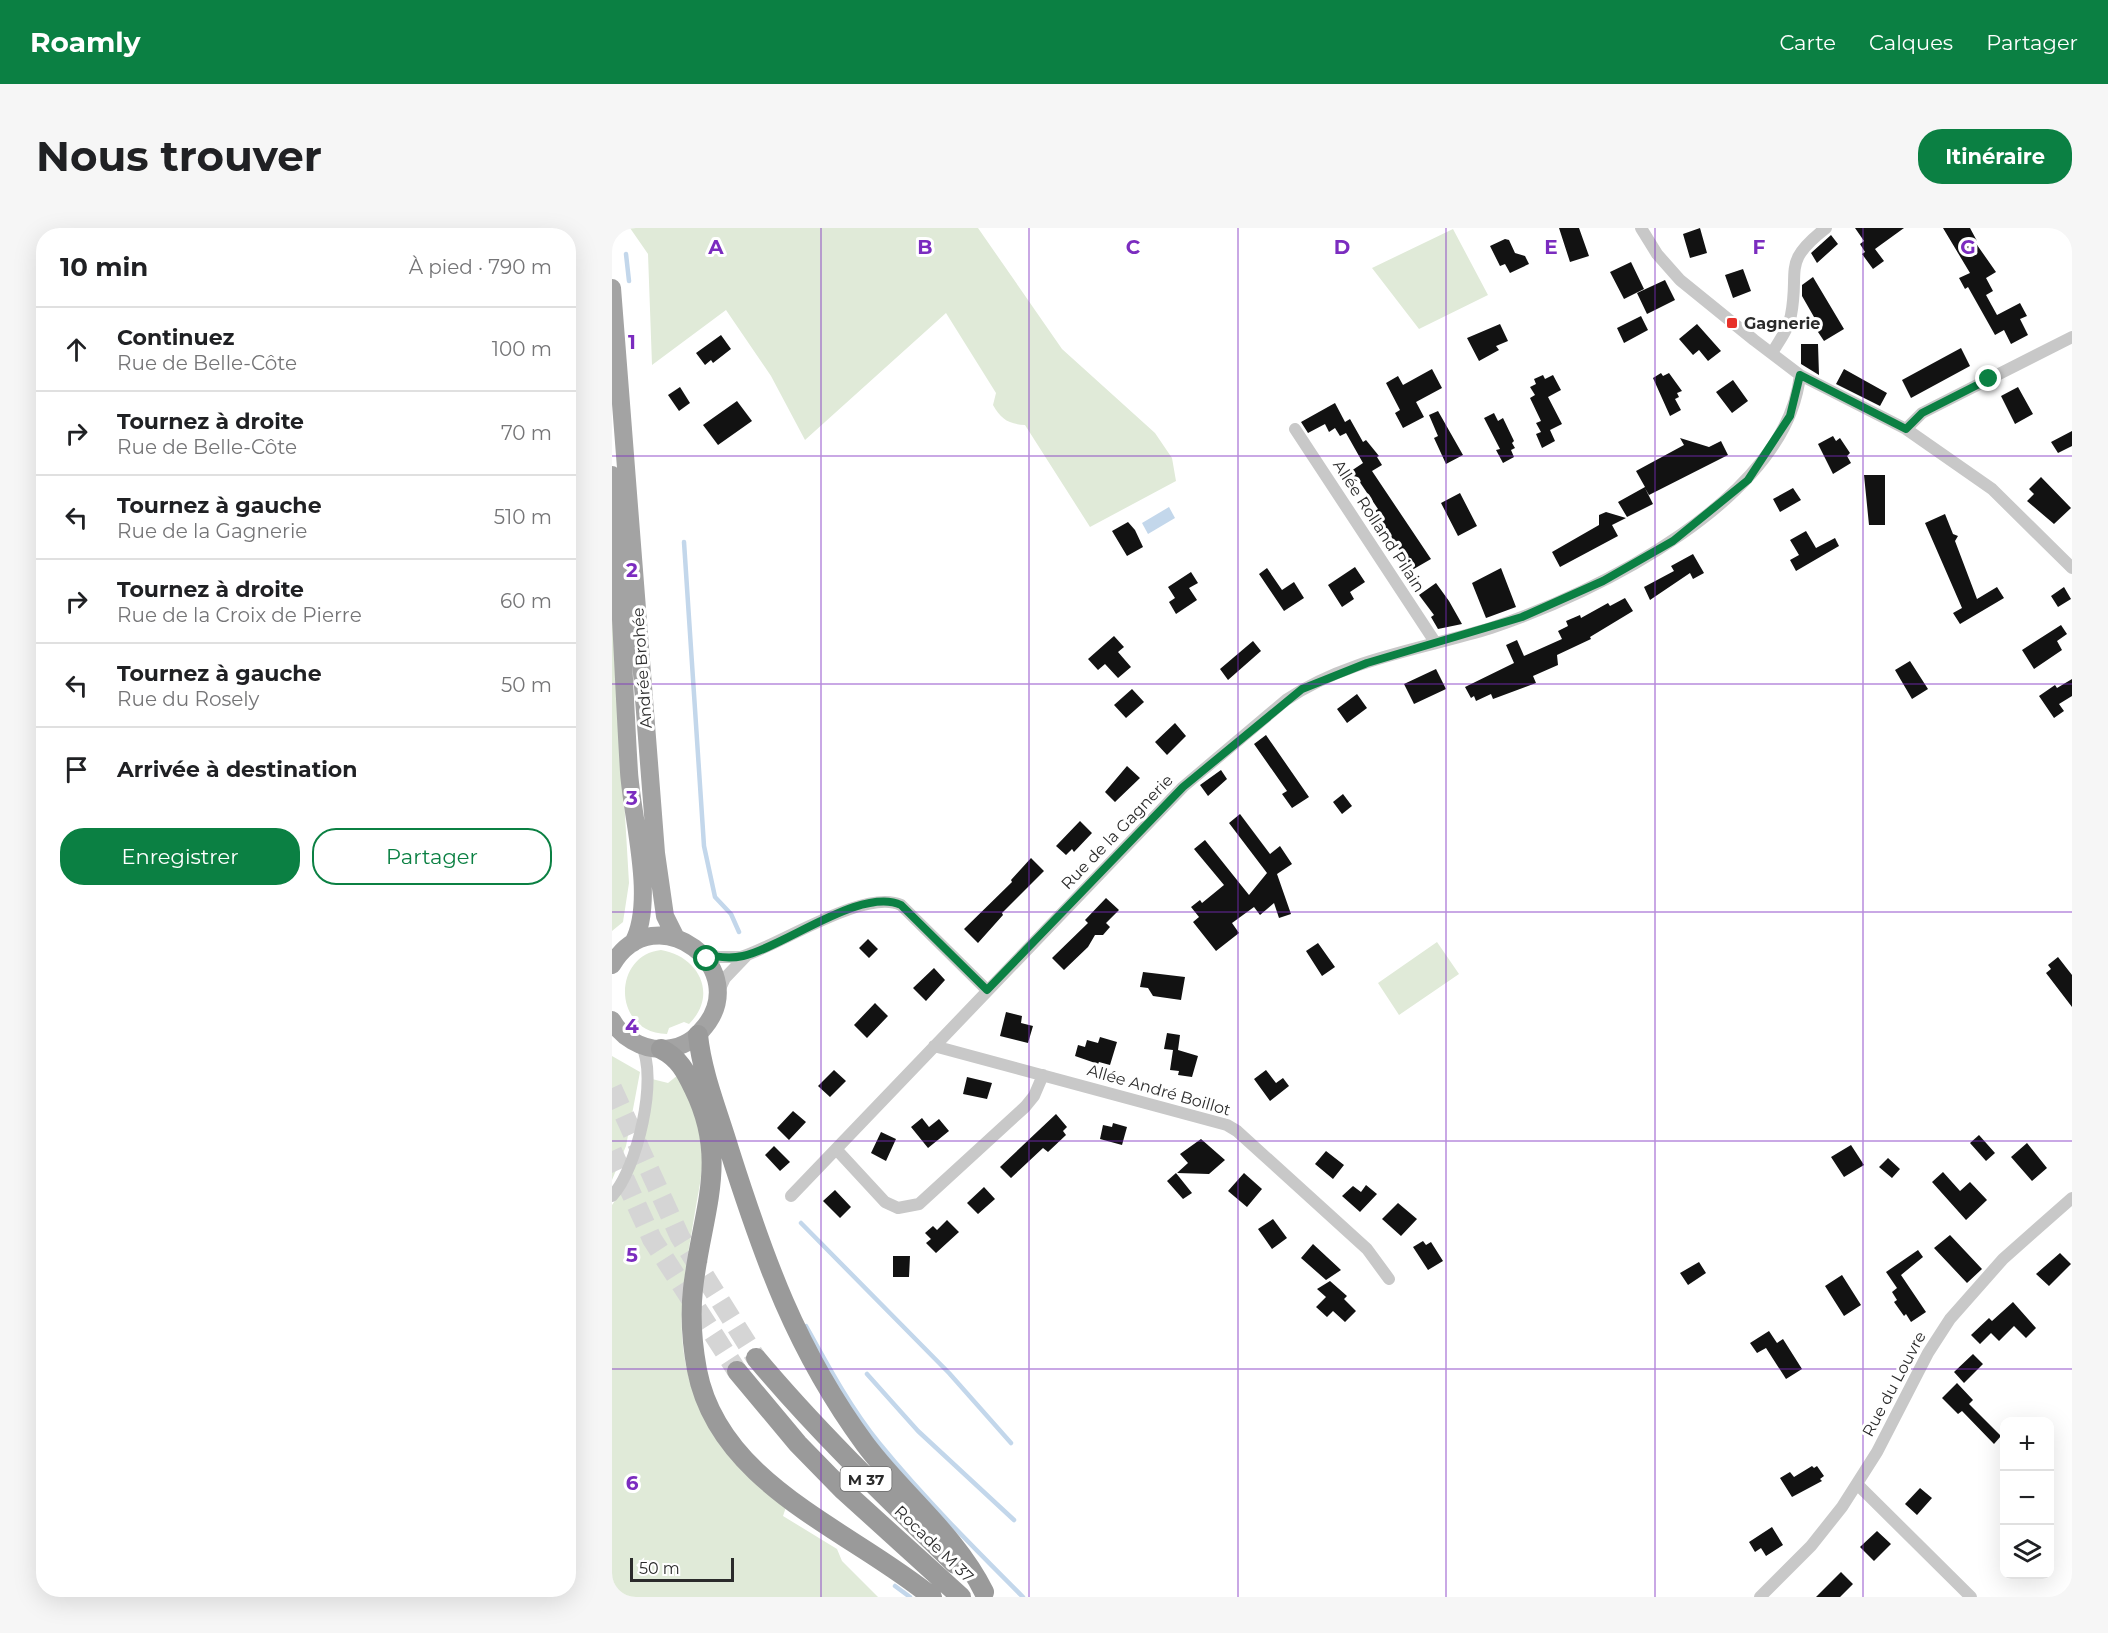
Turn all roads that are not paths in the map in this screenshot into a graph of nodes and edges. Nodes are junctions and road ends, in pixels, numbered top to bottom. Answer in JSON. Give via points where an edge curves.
{"nodes":[{"id":1,"x":1641,"y":228,"type":"edge"},
{"id":2,"x":1826,"y":228,"type":"edge"},
{"id":3,"x":612,"y":288,"type":"edge"},
{"id":4,"x":2072,"y":338,"type":"edge"},
{"id":5,"x":1772,"y":353,"type":"junction"},
{"id":6,"x":1800,"y":375,"type":"junction"},
{"id":7,"x":1295,"y":429,"type":"dead end"},
{"id":8,"x":1906,"y":429,"type":"junction"},
{"id":9,"x":612,"y":475,"type":"edge"},
{"id":10,"x":2072,"y":566,"type":"edge"},
{"id":11,"x":1435,"y":642,"type":"junction"},
{"id":12,"x":676,"y":938,"type":"junction"},
{"id":13,"x":620,"y":953,"type":"edge"},
{"id":14,"x":702,"y":953,"type":"junction"},
{"id":15,"x":748,"y":954,"type":"junction"},
{"id":16,"x":987,"y":990,"type":"junction"},
{"id":17,"x":717,"y":996,"type":"junction"},
{"id":18,"x":616,"y":1030,"type":"edge"},
{"id":19,"x":698,"y":1035,"type":"junction"},
{"id":20,"x":934,"y":1046,"type":"junction"},
{"id":21,"x":651,"y":1047,"type":"junction"},
{"id":22,"x":1043,"y":1075,"type":"junction"},
{"id":23,"x":836,"y":1149,"type":"junction"},
{"id":24,"x":612,"y":1196,"type":"edge"},
{"id":25,"x":791,"y":1196,"type":"dead end"},
{"id":26,"x":2072,"y":1198,"type":"edge"},
{"id":27,"x":1389,"y":1279,"type":"dead end"},
{"id":28,"x":756,"y":1358,"type":"tunnel mouth"},
{"id":29,"x":737,"y":1371,"type":"tunnel mouth"},
{"id":30,"x":1857,"y":1484,"type":"junction"},
{"id":31,"x":987,"y":1595,"type":"edge"},
{"id":32,"x":932,"y":1597,"type":"edge"},
{"id":33,"x":961,"y":1597,"type":"edge"},
{"id":34,"x":1760,"y":1597,"type":"edge"},
{"id":35,"x":1971,"y":1597,"type":"edge"}],
"edges":[{"from":1,"to":5,"type":"street","via":[[1680,280]]},
{"from":2,"to":5,"type":"street","via":[[1797,256],[1791,316]]},
{"from":3,"to":12,"type":"main road","name":"Andrée Brohée","via":[[656,853],[665,916]]},
{"from":4,"to":8,"type":"street","via":[[1922,413]]},
{"from":5,"to":6,"type":"street"},
{"from":6,"to":8,"type":"street"},
{"from":6,"to":11,"type":"street","name":"Rue de la Gagnerie","via":[[1790,416],[1748,480],[1673,541],[1603,581],[1522,617]]},
{"from":7,"to":11,"type":"street","name":"Allée Rolland Pilain"},
{"from":8,"to":10,"type":"street","via":[[1992,489]]},
{"from":9,"to":13,"type":"main road","name":"Andrée Brohée","via":[[629,773],[642,919]]},
{"from":11,"to":16,"type":"street","name":"Rue de la Gagnerie","via":[[1367,663],[1302,689],[1286,700],[1183,787]]},
{"from":12,"to":13,"type":"main road","via":[[650,937]]},
{"from":12,"to":14,"type":"main road"},
{"from":14,"to":15,"type":"street","via":[[719,957]]},
{"from":14,"to":17,"type":"main road","via":[[714,973]]},
{"from":15,"to":16,"type":"street","via":[[863,904],[893,901]]},
{"from":15,"to":17,"type":"street","via":[[725,978]]},
{"from":16,"to":20,"type":"street","name":"Rue de la Gagnerie"},
{"from":17,"to":19,"type":"main road","via":[[712,1017]]},
{"from":18,"to":21,"type":"main road"},
{"from":19,"to":21,"type":"main road","via":[[679,1046]]},
{"from":19,"to":31,"type":"highway","via":[[757,1239],[802,1343],[867,1446],[971,1566]]},
{"from":20,"to":22,"type":"street","name":"Allée André Boillot"},
{"from":20,"to":23,"type":"street","name":"Rue de la Gagnerie"},
{"from":21,"to":24,"type":"street","via":[[635,1156],[621,1187]]},
{"from":21,"to":32,"type":"highway","via":[[676,1058],[703,1106],[712,1137],[712,1171],[695,1271],[691,1326],[697,1372],[714,1419],[739,1455],[769,1481]]},
{"from":22,"to":23,"type":"street","via":[[1025,1107],[919,1204],[898,1208],[885,1202]]},
{"from":22,"to":27,"type":"street","name":"Allée André Boillot","via":[[1214,1120],[1238,1131],[1367,1249]]},
{"from":23,"to":25,"type":"street","name":"Rue de la Gagnerie"},
{"from":26,"to":30,"type":"street","name":"Rue du Louvre","via":[[2003,1259],[1950,1319]]},
{"from":28,"to":31,"type":"highway","name":"Rocade M 37","number":"M 37","via":[[838,1451]]},
{"from":29,"to":33,"type":"highway","name":"Rocade M 37","number":"M 37","via":[[835,1482]]},
{"from":30,"to":34,"type":"street","name":"Rue du Louvre","via":[[1811,1546]]},
{"from":30,"to":35,"type":"street"}]}
